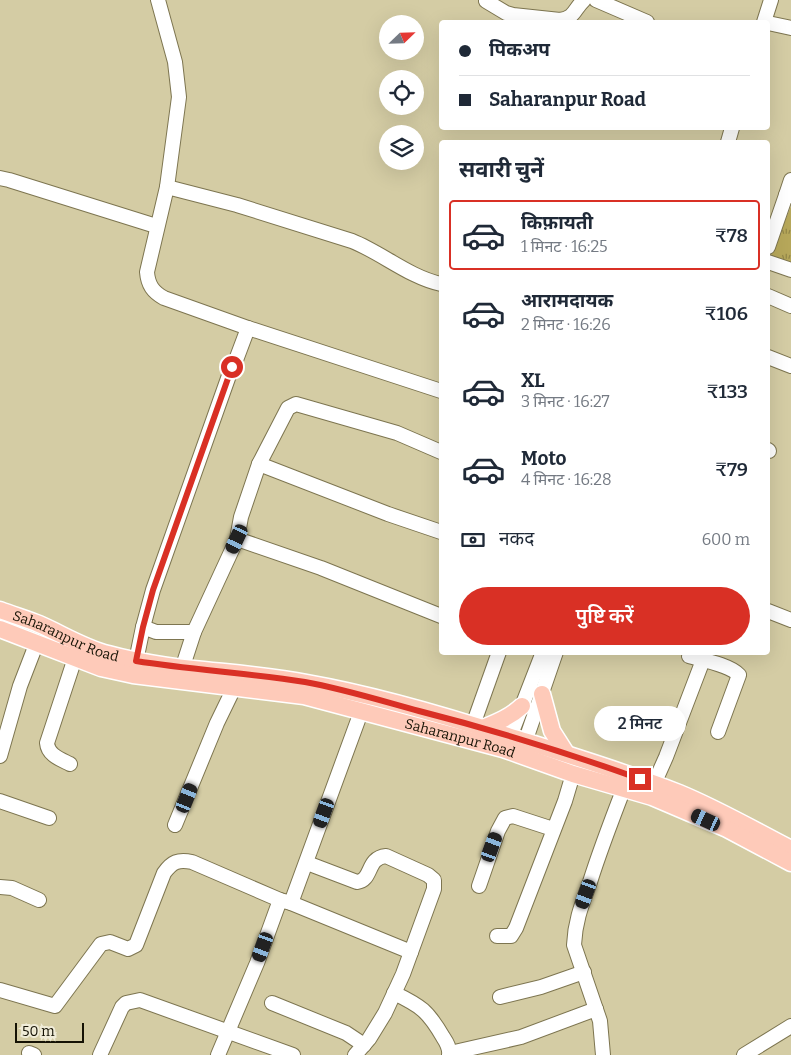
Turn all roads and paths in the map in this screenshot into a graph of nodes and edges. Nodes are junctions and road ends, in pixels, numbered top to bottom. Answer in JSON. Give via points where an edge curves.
{"nodes":[{"id":1,"x":158,"y":0,"type":"edge"},
{"id":2,"x":584,"y":0,"type":"edge"},
{"id":3,"x":596,"y":0,"type":"edge"},
{"id":4,"x":771,"y":0,"type":"edge"},
{"id":5,"x":486,"y":1,"type":"edge"},
{"id":6,"x":642,"y":20,"type":"edge"},
{"id":7,"x":766,"y":20,"type":"edge"},
{"id":8,"x":770,"y":23,"type":"edge"},
{"id":9,"x":791,"y":28,"type":"edge"},
{"id":10,"x":0,"y":178,"type":"edge"},
{"id":11,"x":791,"y":180,"type":"edge"},
{"id":12,"x":167,"y":186,"type":"junction"},
{"id":13,"x":789,"y":195,"type":"edge"},
{"id":14,"x":156,"y":226,"type":"junction"},
{"id":15,"x":770,"y":242,"type":"edge"},
{"id":16,"x":770,"y":263,"type":"edge"},
{"id":17,"x":791,"y":270,"type":"edge"},
{"id":18,"x":439,"y":283,"type":"edge"},
{"id":19,"x":770,"y":297,"type":"edge"},
{"id":20,"x":791,"y":306,"type":"edge"},
{"id":21,"x":248,"y":328,"type":"junction"},
{"id":22,"x":770,"y":358,"type":"edge"},
{"id":23,"x":791,"y":366,"type":"edge"},
{"id":24,"x":439,"y":390,"type":"edge"},
{"id":25,"x":439,"y":451,"type":"edge"},
{"id":26,"x":259,"y":464,"type":"junction"},
{"id":27,"x":439,"y":531,"type":"edge"},
{"id":28,"x":237,"y":539,"type":"junction"},
{"id":29,"x":0,"y":610,"type":"edge"},
{"id":30,"x":770,"y":612,"type":"edge"},
{"id":31,"x":439,"y":615,"type":"edge"},
{"id":32,"x":791,"y":620,"type":"edge"},
{"id":33,"x":143,"y":627,"type":"junction"},
{"id":34,"x":0,"y":629,"type":"edge"},
{"id":35,"x":194,"y":632,"type":"junction"},
{"id":36,"x":37,"y":642,"type":"junction"},
{"id":37,"x":498,"y":655,"type":"edge"},
{"id":38,"x":542,"y":655,"type":"edge"},
{"id":39,"x":555,"y":655,"type":"edge"},
{"id":40,"x":689,"y":656,"type":"dead end"},
{"id":41,"x":75,"y":658,"type":"junction"},
{"id":42,"x":704,"y":660,"type":"junction"},
{"id":43,"x":136,"y":661,"type":"junction"},
{"id":44,"x":182,"y":668,"type":"junction"},
{"id":45,"x":234,"y":688,"type":"junction"},
{"id":46,"x":305,"y":689,"type":"junction"},
{"id":47,"x":542,"y":694,"type":"junction"},
{"id":48,"x":522,"y":706,"type":"junction"},
{"id":49,"x":361,"y":712,"type":"junction"},
{"id":50,"x":478,"y":726,"type":"junction"},
{"id":51,"x":718,"y":732,"type":"dead end"},
{"id":52,"x":507,"y":743,"type":"junction"},
{"id":53,"x":524,"y":748,"type":"junction"},
{"id":54,"x":566,"y":753,"type":"junction"},
{"id":55,"x":0,"y":756,"type":"edge"},
{"id":56,"x":70,"y":764,"type":"dead end"},
{"id":57,"x":573,"y":774,"type":"junction"},
{"id":58,"x":654,"y":784,"type":"junction"},
{"id":59,"x":624,"y":788,"type":"junction"},
{"id":60,"x":0,"y":801,"type":"edge"},
{"id":61,"x":49,"y":818,"type":"dead end"},
{"id":62,"x":175,"y":826,"type":"dead end"},
{"id":63,"x":553,"y":829,"type":"junction"},
{"id":64,"x":791,"y":849,"type":"edge"},
{"id":65,"x":306,"y":863,"type":"junction"},
{"id":66,"x":791,"y":863,"type":"edge"},
{"id":67,"x":479,"y":886,"type":"dead end"},
{"id":68,"x":0,"y":887,"type":"edge"},
{"id":69,"x":38,"y":900,"type":"dead end"},
{"id":70,"x":285,"y":902,"type":"junction"},
{"id":71,"x":497,"y":936,"type":"dead end"},
{"id":72,"x":411,"y":952,"type":"junction"},
{"id":73,"x":584,"y":972,"type":"junction"},
{"id":74,"x":0,"y":990,"type":"edge"},
{"id":75,"x":394,"y":993,"type":"junction"},
{"id":76,"x":500,"y":997,"type":"dead end"},
{"id":77,"x":272,"y":1003,"type":"dead end"},
{"id":78,"x":596,"y":1009,"type":"junction"},
{"id":79,"x":791,"y":1026,"type":"edge"},
{"id":80,"x":228,"y":1031,"type":"junction"},
{"id":81,"x":360,"y":1050,"type":"edge"},
{"id":82,"x":450,"y":1054,"type":"edge"},
{"id":83,"x":100,"y":1055,"type":"edge"},
{"id":84,"x":218,"y":1055,"type":"edge"},
{"id":85,"x":293,"y":1055,"type":"edge"},
{"id":86,"x":603,"y":1055,"type":"edge"},
{"id":87,"x":744,"y":1055,"type":"edge"}],
"edges":[{"from":1,"to":12,"type":"street","via":[[178,84]]},
{"from":2,"to":5,"type":"street","via":[[573,15],[560,20],[513,15]]},
{"from":3,"to":6,"type":"street"},
{"from":4,"to":7,"type":"street"},
{"from":8,"to":9,"type":"street"},
{"from":10,"to":14,"type":"street"},
{"from":11,"to":13,"type":"street"},
{"from":12,"to":14,"type":"street"},
{"from":12,"to":18,"type":"street","via":[[352,240]]},
{"from":13,"to":15,"type":"street"},
{"from":14,"to":21,"type":"street","via":[[147,272],[155,294]]},
{"from":16,"to":17,"type":"street"},
{"from":19,"to":20,"type":"street"},
{"from":21,"to":24,"type":"street"},
{"from":21,"to":33,"type":"street","via":[[194,470]]},
{"from":22,"to":23,"type":"street"},
{"from":25,"to":26,"type":"street","via":[[397,433],[296,404],[288,408]]},
{"from":26,"to":27,"type":"street"},
{"from":26,"to":28,"type":"street"},
{"from":28,"to":31,"type":"street","via":[[321,568]]},
{"from":28,"to":35,"type":"street"},
{"from":29,"to":43,"type":"main road","name":"Saharanpur Road","via":[[106,654]]},
{"from":30,"to":32,"type":"street"},
{"from":33,"to":35,"type":"street","via":[[156,632]]},
{"from":33,"to":43,"type":"street"},
{"from":34,"to":36,"type":"main road","name":"Saharanpur Road"},
{"from":35,"to":44,"type":"street"},
{"from":36,"to":41,"type":"main road","name":"Saharanpur Road"},
{"from":36,"to":55,"type":"street","via":[[20,686]]},
{"from":37,"to":50,"type":"street"},
{"from":38,"to":48,"type":"street"},
{"from":39,"to":47,"type":"street"},
{"from":40,"to":42,"type":"street"},
{"from":41,"to":45,"type":"main road","name":"Saharanpur Road","via":[[133,675]]},
{"from":41,"to":56,"type":"street","via":[[47,743],[53,754]]},
{"from":42,"to":51,"type":"street","via":[[738,675]]},
{"from":42,"to":58,"type":"street"},
{"from":43,"to":44,"type":"main road","name":"Saharanpur Road"},
{"from":44,"to":46,"type":"main road","name":"Saharanpur Road"},
{"from":45,"to":46,"type":"main road","name":"Saharanpur Road"},
{"from":45,"to":62,"type":"street"},
{"from":46,"to":49,"type":"main road","name":"Saharanpur Road"},
{"from":46,"to":50,"type":"main road","name":"Saharanpur Road","via":[[365,696]]},
{"from":47,"to":53,"type":"street"},
{"from":47,"to":54,"type":"main road","via":[[552,731]]},
{"from":48,"to":50,"type":"main road","via":[[500,722]]},
{"from":48,"to":52,"type":"street"},
{"from":49,"to":52,"type":"main road","name":"Saharanpur Road"},
{"from":49,"to":65,"type":"street"},
{"from":50,"to":52,"type":"main road","name":"Saharanpur Road"},
{"from":52,"to":53,"type":"main road","name":"Saharanpur Road"},
{"from":53,"to":54,"type":"main road","name":"Saharanpur Road"},
{"from":53,"to":57,"type":"main road","name":"Saharanpur Road"},
{"from":54,"to":58,"type":"main road","name":"Saharanpur Road"},
{"from":57,"to":59,"type":"main road","name":"Saharanpur Road"},
{"from":57,"to":63,"type":"street"},
{"from":58,"to":64,"type":"main road","name":"Saharanpur Road","via":[[724,813]]},
{"from":59,"to":66,"type":"main road","name":"Saharanpur Road","via":[[676,806]]},
{"from":59,"to":73,"type":"street","via":[[576,919],[574,945]]},
{"from":60,"to":61,"type":"street"},
{"from":63,"to":67,"type":"street","via":[[514,816],[505,818]]},
{"from":63,"to":71,"type":"street","via":[[514,933],[507,937]]},
{"from":65,"to":70,"type":"street"},
{"from":65,"to":72,"type":"street","via":[[362,882],[373,861],[386,856],[434,880],[434,889]]},
{"from":68,"to":69,"type":"street","via":[[12,888]]},
{"from":70,"to":72,"type":"street"},
{"from":70,"to":74,"type":"street","via":[[192,862],[177,861],[164,873],[136,944],[128,948],[110,942],[101,944],[55,1006]]},
{"from":70,"to":80,"type":"street"},
{"from":72,"to":75,"type":"street"},
{"from":73,"to":76,"type":"street"},
{"from":73,"to":78,"type":"street"},
{"from":75,"to":81,"type":"street","via":[[380,1023]]},
{"from":75,"to":82,"type":"street","via":[[424,1010],[445,1039]]},
{"from":77,"to":81,"type":"street","via":[[346,1033]]},
{"from":78,"to":82,"type":"street","via":[[521,1037]]},
{"from":78,"to":86,"type":"street"},
{"from":79,"to":87,"type":"street"},
{"from":80,"to":83,"type":"street","via":[[140,1000],[132,1001],[122,1007]]},
{"from":80,"to":84,"type":"street"},
{"from":80,"to":85,"type":"street"}]}
